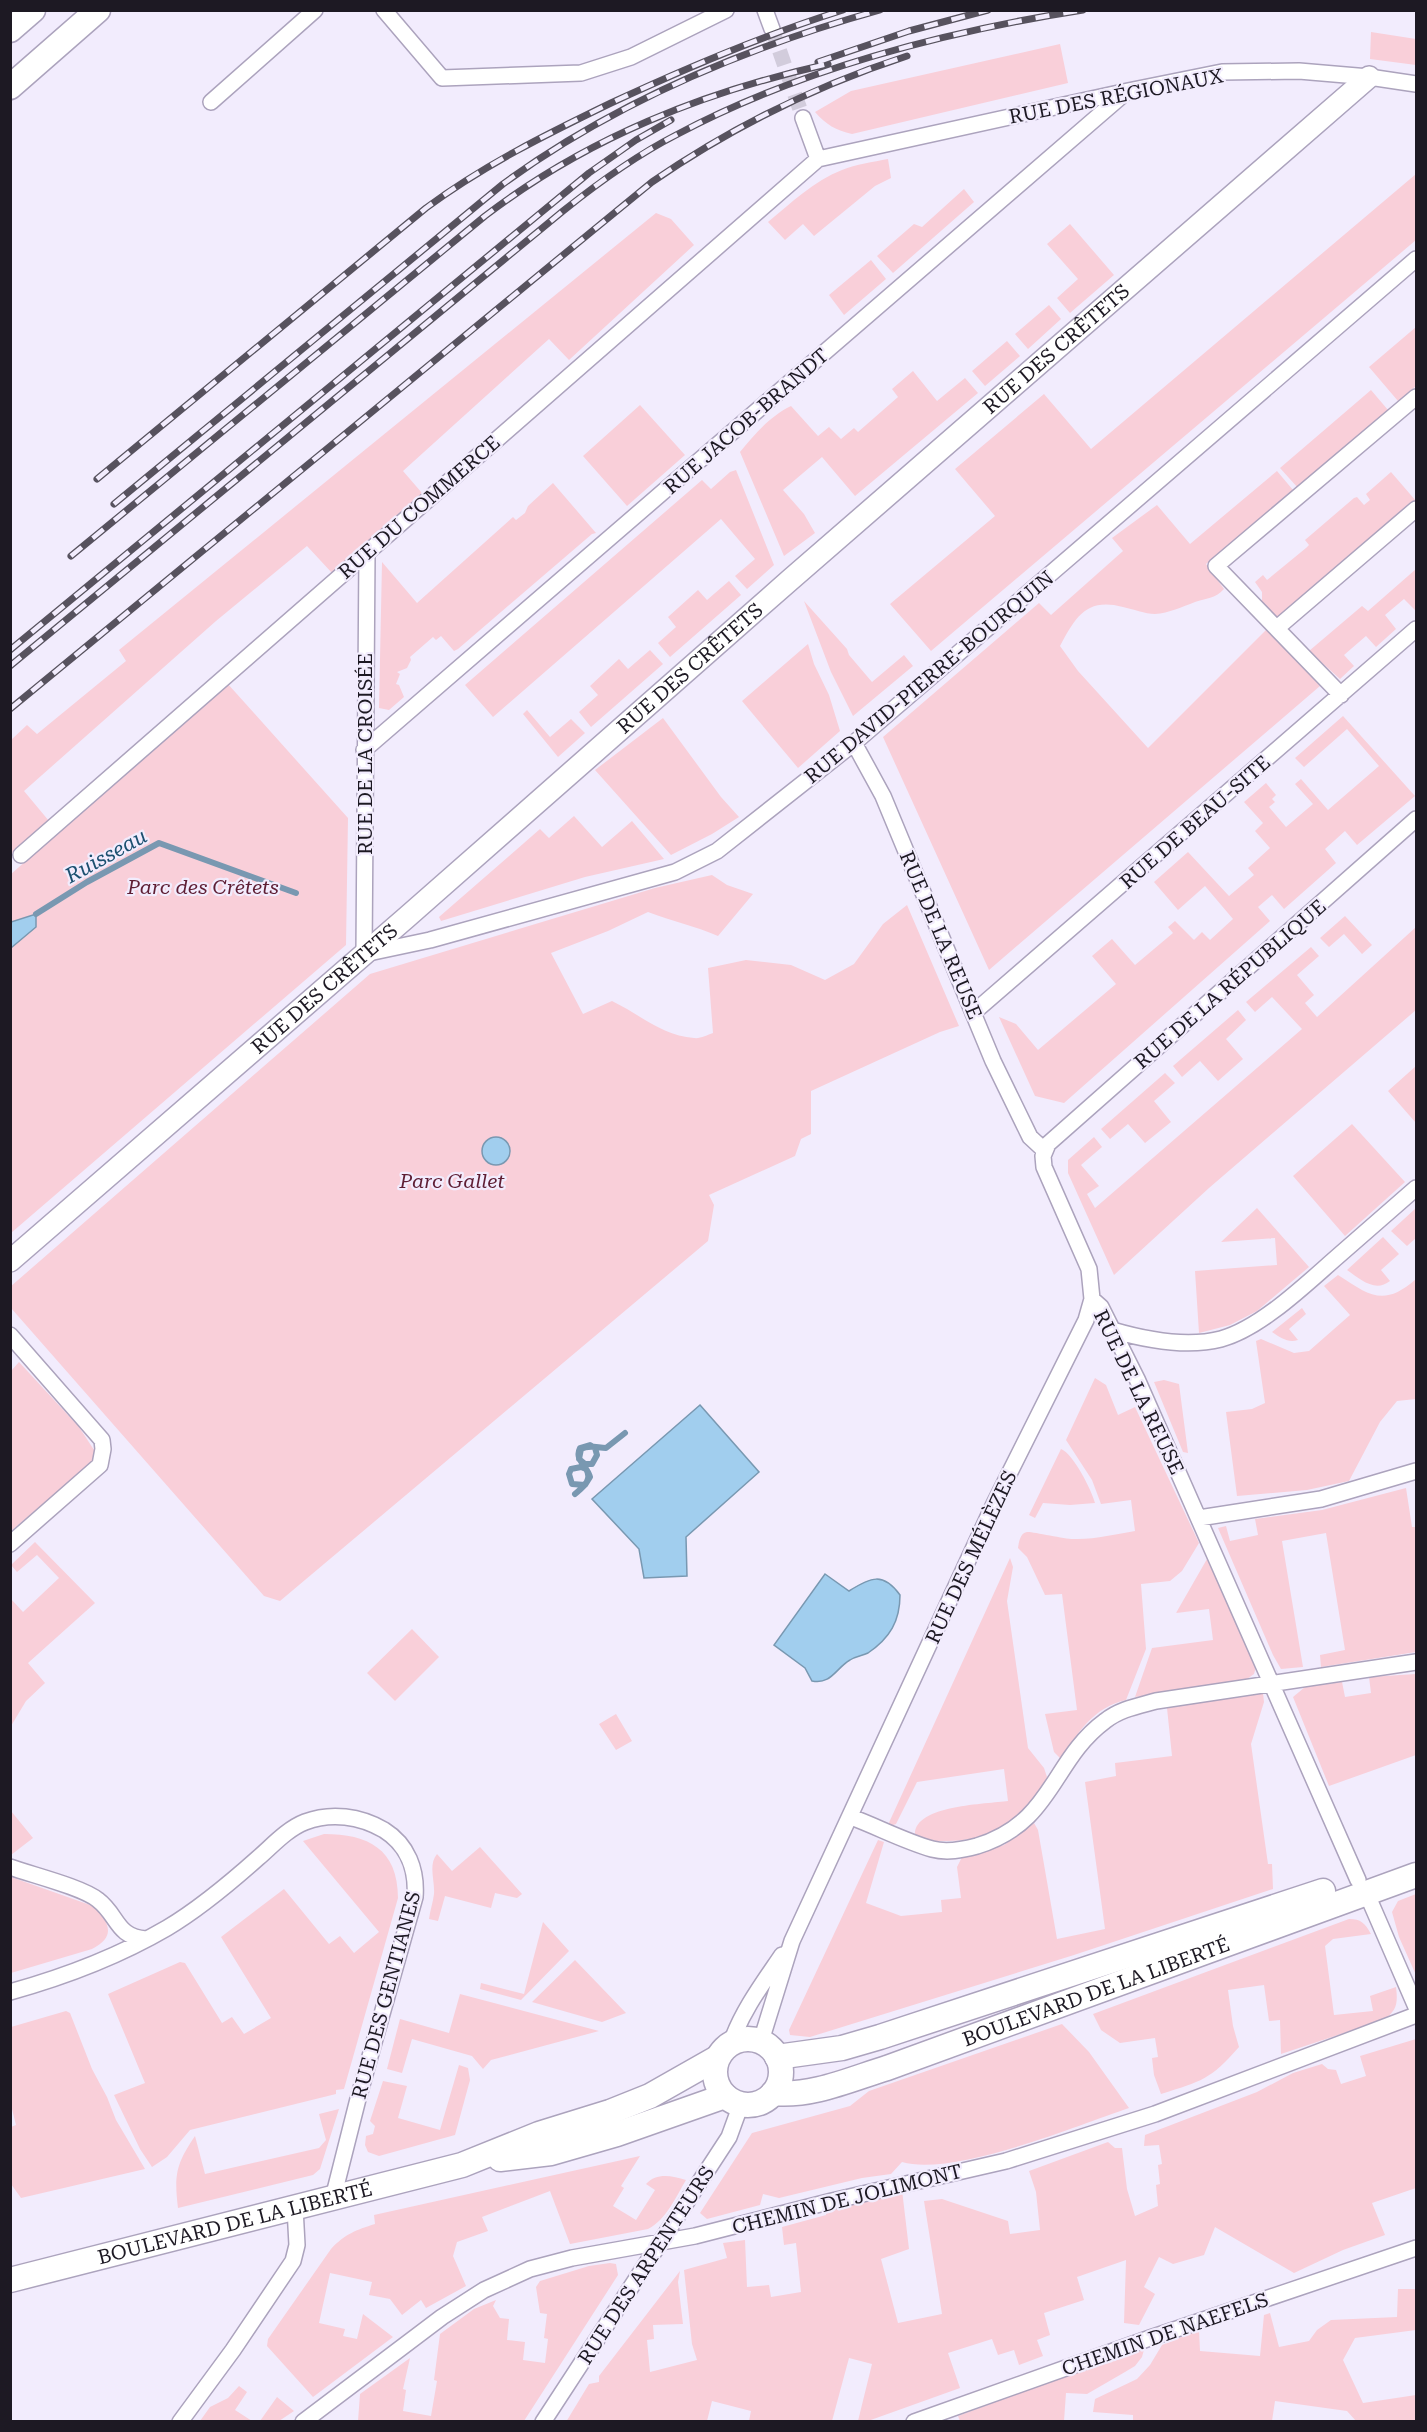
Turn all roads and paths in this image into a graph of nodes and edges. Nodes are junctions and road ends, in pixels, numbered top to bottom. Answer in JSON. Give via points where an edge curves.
{"nodes":[{"id":1,"x":33,"y":10,"type":"edge"},
{"id":2,"x":98,"y":10,"type":"edge"},
{"id":3,"x":315,"y":10,"type":"edge"},
{"id":4,"x":384,"y":10,"type":"edge"},
{"id":5,"x":726,"y":10,"type":"edge"},
{"id":6,"x":765,"y":10,"type":"edge"},
{"id":7,"x":772,"y":29,"type":"tunnel mouth"},
{"id":8,"x":10,"y":30,"type":"edge"},
{"id":9,"x":1370,"y":77,"type":"junction"},
{"id":10,"x":1416,"y":84,"type":"edge"},
{"id":11,"x":10,"y":87,"type":"edge"},
{"id":12,"x":1128,"y":91,"type":"junction"},
{"id":13,"x":211,"y":102,"type":"dead end"},
{"id":14,"x":803,"y":118,"type":"tunnel mouth"},
{"id":15,"x":818,"y":159,"type":"junction"},
{"id":16,"x":1416,"y":259,"type":"edge"},
{"id":17,"x":1416,"y":397,"type":"edge"},
{"id":18,"x":1416,"y":509,"type":"edge"},
{"id":19,"x":367,"y":553,"type":"junction"},
{"id":20,"x":1277,"y":628,"type":"junction"},
{"id":21,"x":1416,"y":629,"type":"edge"},
{"id":22,"x":1341,"y":695,"type":"junction"},
{"id":23,"x":854,"y":743,"type":"junction"},
{"id":24,"x":364,"y":750,"type":"junction"},
{"id":25,"x":1416,"y":819,"type":"edge"},
{"id":26,"x":21,"y":855,"type":"dead end"},
{"id":27,"x":364,"y":954,"type":"junction"},
{"id":28,"x":973,"y":1013,"type":"junction"},
{"id":29,"x":1044,"y":1150,"type":"junction"},
{"id":30,"x":1416,"y":1188,"type":"edge"},
{"id":31,"x":10,"y":1261,"type":"edge"},
{"id":32,"x":1092,"y":1299,"type":"junction"},
{"id":33,"x":1112,"y":1330,"type":"junction"},
{"id":34,"x":10,"y":1335,"type":"edge"},
{"id":35,"x":1416,"y":1471,"type":"edge"},
{"id":36,"x":1199,"y":1518,"type":"junction"},
{"id":37,"x":10,"y":1544,"type":"edge"},
{"id":38,"x":1416,"y":1662,"type":"edge"},
{"id":39,"x":1272,"y":1685,"type":"junction"},
{"id":40,"x":851,"y":1817,"type":"junction"},
{"id":41,"x":1416,"y":1860,"type":"edge"},
{"id":42,"x":10,"y":1867,"type":"edge"},
{"id":43,"x":1416,"y":1875,"type":"edge"},
{"id":44,"x":1362,"y":1886,"type":"junction"},
{"id":45,"x":146,"y":1939,"type":"junction"},
{"id":46,"x":792,"y":1941,"type":"junction"},
{"id":47,"x":10,"y":1992,"type":"edge"},
{"id":48,"x":1416,"y":2007,"type":"edge"},
{"id":49,"x":1416,"y":2015,"type":"edge"},
{"id":50,"x":769,"y":2049,"type":"junction"},
{"id":51,"x":724,"y":2051,"type":"junction"},
{"id":52,"x":773,"y":2093,"type":"junction"},
{"id":53,"x":733,"y":2100,"type":"junction"},
{"id":54,"x":462,"y":2164,"type":"junction"},
{"id":55,"x":333,"y":2199,"type":"junction"},
{"id":56,"x":295,"y":2208,"type":"junction"},
{"id":57,"x":661,"y":2242,"type":"junction"},
{"id":58,"x":1416,"y":2248,"type":"edge"},
{"id":59,"x":10,"y":2280,"type":"edge"},
{"id":60,"x":180,"y":2421,"type":"edge"},
{"id":61,"x":303,"y":2421,"type":"edge"},
{"id":62,"x":543,"y":2421,"type":"edge"},
{"id":63,"x":914,"y":2421,"type":"edge"}],
"edges":[{"from":1,"to":8,"type":"main road"},
{"from":2,"to":11,"type":"main road"},
{"from":3,"to":13,"type":"street"},
{"from":4,"to":5,"type":"street","via":[[442,78],[581,73],[631,57]]},
{"from":6,"to":7,"type":"street"},
{"from":9,"to":10,"type":"street","name":"RUE DES RÉGIONAUX"},
{"from":9,"to":12,"type":"street","name":"RUE DES RÉGIONAUX","via":[[1299,71],[1222,72]]},
{"from":9,"to":27,"type":"street","name":"RUE DES CRÊTETS"},
{"from":12,"to":15,"type":"street","name":"RUE DES RÉGIONAUX"},
{"from":12,"to":24,"type":"street","name":"RUE JACOB-BRANDT"},
{"from":14,"to":15,"type":"street"},
{"from":15,"to":19,"type":"street","name":"RUE DU COMMERCE"},
{"from":16,"to":23,"type":"street","name":"RUE DAVID-PIERRE-BOURQUIN"},
{"from":17,"to":20,"type":"street","via":[[1216,566]]},
{"from":18,"to":20,"type":"street"},
{"from":19,"to":24,"type":"street","name":"RUE DE LA CROISÉE"},
{"from":19,"to":26,"type":"street","name":"RUE DU COMMERCE"},
{"from":20,"to":22,"type":"street"},
{"from":21,"to":22,"type":"street","name":"RUE DE BEAU-SITE"},
{"from":22,"to":28,"type":"street","name":"RUE DE BEAU-SITE"},
{"from":23,"to":27,"type":"street","name":"RUE DAVID-PIERRE-BOURQUIN","via":[[717,851],[675,872],[430,940]]},
{"from":23,"to":28,"type":"street","name":"RUE DE LA REUSE","via":[[883,796]]},
{"from":24,"to":27,"type":"street","name":"RUE DE LA CROISÉE"},
{"from":25,"to":29,"type":"street","name":"RUE DE LA RÉPUBLIQUE"},
{"from":27,"to":31,"type":"street","name":"RUE DES CRÊTETS"},
{"from":28,"to":29,"type":"street","name":"RUE DE LA REUSE","via":[[1030,1137]]},
{"from":29,"to":32,"type":"street","name":"RUE DE LA REUSE","via":[[1044,1167],[1089,1269]]},
{"from":30,"to":33,"type":"street","via":[[1293,1295],[1237,1334],[1184,1342],[1135,1337]]},
{"from":32,"to":33,"type":"street","name":"RUE DE LA REUSE","via":[[1101,1307]]},
{"from":32,"to":40,"type":"street","name":"RUE DES MÉLÈZES","via":[[1086,1320],[994,1504]]},
{"from":33,"to":36,"type":"street","name":"RUE DE LA REUSE"},
{"from":34,"to":37,"type":"street","via":[[102,1440],[103,1449],[100,1465]]},
{"from":35,"to":36,"type":"street","via":[[1321,1499]]},
{"from":36,"to":39,"type":"street","name":"RUE DE LA REUSE"},
{"from":38,"to":39,"type":"street"},
{"from":39,"to":40,"type":"street","via":[[1156,1701],[1118,1712],[1084,1742],[1028,1818],[976,1846],[933,1849]]},
{"from":39,"to":44,"type":"street","name":"RUE DE LA REUSE"},
{"from":40,"to":46,"type":"street","name":"RUE DES MÉLÈZES"},
{"from":41,"to":44,"type":"main road","name":"BOULEVARD DE LA LIBERTÉ"},
{"from":42,"to":45,"type":"street","via":[[96,1898],[123,1931],[133,1938]]},
{"from":43,"to":44,"type":"main road","name":"BOULEVARD DE LA LIBERTÉ"},
{"from":44,"to":48,"type":"street","name":"RUE DE LA REUSE"},
{"from":44,"to":50,"type":"main road","name":"BOULEVARD DE LA LIBERTÉ","via":[[842,2048]]},
{"from":44,"to":52,"type":"main road","name":"BOULEVARD DE LA LIBERTÉ","via":[[887,2068],[814,2090]]},
{"from":45,"to":47,"type":"street","name":"RUE DES GENTIANES","via":[[61,1976]]},
{"from":45,"to":55,"type":"street","name":"RUE DES GENTIANES","via":[[225,1885],[302,1823],[328,1817],[363,1820],[389,1833],[408,1854],[416,1882],[415,1897]]},
{"from":46,"to":50,"type":"street","name":"RUE DES MÉLÈZES"},
{"from":46,"to":51,"type":"street","name":"RUE DES MÉLÈZES","via":[[751,2001]]},
{"from":49,"to":57,"type":"street","name":"CHEMIN DE JOLIMONT","via":[[1077,2140],[1006,2161]]},
{"from":50,"to":51,"type":"main road","via":[[751,2039]]},
{"from":50,"to":52,"type":"main road","via":[[781,2075]]},
{"from":51,"to":53,"type":"main road","via":[[715,2078]]},
{"from":51,"to":54,"type":"main road","name":"BOULEVARD DE LA LIBERTÉ","via":[[650,2096]]},
{"from":52,"to":53,"type":"main road","via":[[759,2103]]},
{"from":53,"to":54,"type":"main road","name":"BOULEVARD DE LA LIBERTÉ","via":[[551,2153]]},
{"from":53,"to":57,"type":"street","name":"RUE DES ARPENTEURS","via":[[729,2137]]},
{"from":54,"to":55,"type":"main road","name":"BOULEVARD DE LA LIBERTÉ"},
{"from":55,"to":56,"type":"main road","name":"BOULEVARD DE LA LIBERTÉ"},
{"from":56,"to":59,"type":"main road","name":"BOULEVARD DE LA LIBERTÉ"},
{"from":56,"to":60,"type":"street","via":[[297,2245],[293,2261]]},
{"from":57,"to":61,"type":"street","name":"CHEMIN DE JOLIMONT","via":[[530,2269],[484,2290]]},
{"from":57,"to":62,"type":"street","name":"RUE DES ARPENTEURS"},
{"from":58,"to":63,"type":"street","name":"CHEMIN DE NAEFELS"}]}
